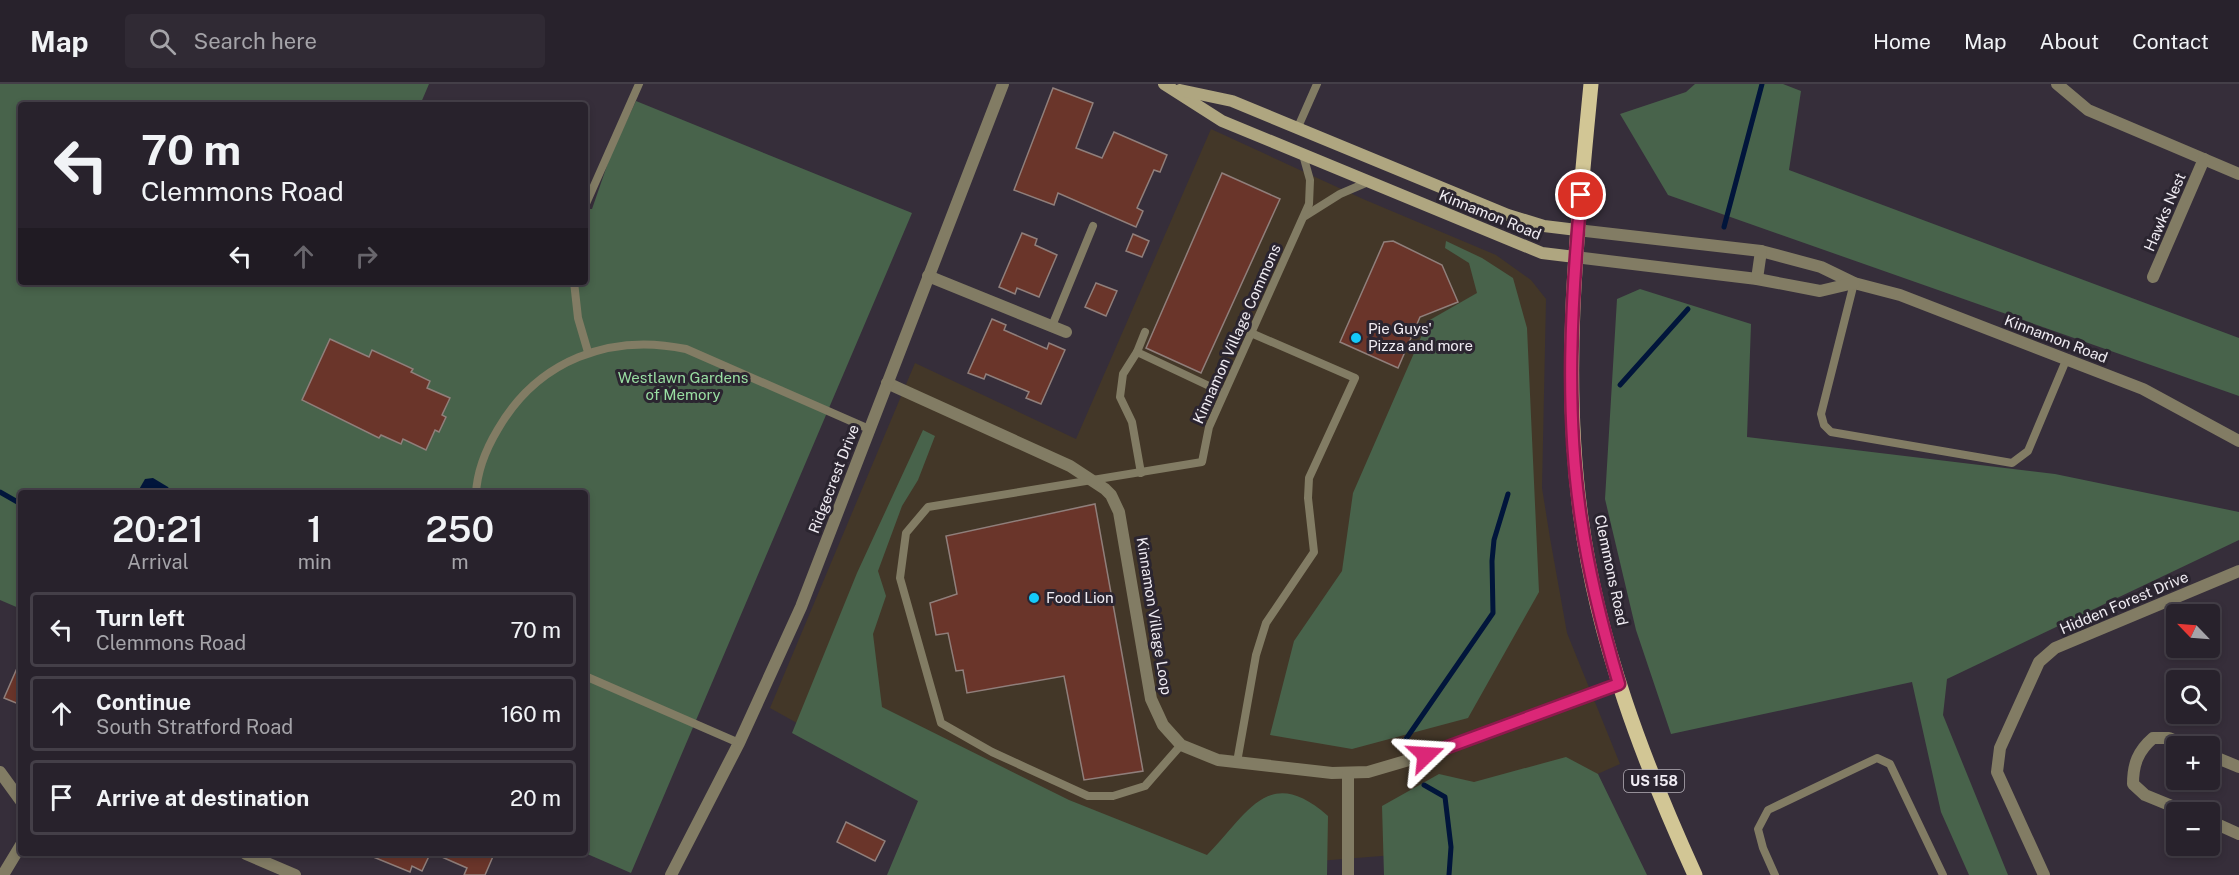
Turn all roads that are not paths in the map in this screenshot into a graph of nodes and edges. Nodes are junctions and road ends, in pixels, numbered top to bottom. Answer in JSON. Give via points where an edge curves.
{"nodes":[{"id":1,"x":639,"y":84,"type":"edge"},
{"id":2,"x":1003,"y":84,"type":"edge"},
{"id":3,"x":1317,"y":84,"type":"edge"},
{"id":4,"x":1591,"y":84,"type":"edge"},
{"id":5,"x":2057,"y":84,"type":"edge"},
{"id":6,"x":1169,"y":86,"type":"edge"},
{"id":7,"x":1298,"y":127,"type":"junction"},
{"id":8,"x":1303,"y":155,"type":"junction"},
{"id":9,"x":2204,"y":159,"type":"junction"},
{"id":10,"x":2239,"y":174,"type":"edge"},
{"id":11,"x":1368,"y":182,"type":"junction"},
{"id":12,"x":588,"y":199,"type":"edge"},
{"id":13,"x":1304,"y":216,"type":"junction"},
{"id":14,"x":1093,"y":226,"type":"dead end"},
{"id":15,"x":1577,"y":230,"type":"junction"},
{"id":16,"x":1761,"y":251,"type":"junction"},
{"id":17,"x":1575,"y":257,"type":"junction"},
{"id":18,"x":928,"y":276,"type":"junction"},
{"id":19,"x":2153,"y":277,"type":"dead end"},
{"id":20,"x":1757,"y":279,"type":"junction"},
{"id":21,"x":1854,"y":283,"type":"junction"},
{"id":22,"x":574,"y":285,"type":"edge"},
{"id":23,"x":1052,"y":326,"type":"junction"},
{"id":24,"x":1066,"y":332,"type":"dead end"},
{"id":25,"x":1145,"y":332,"type":"dead end"},
{"id":26,"x":1251,"y":333,"type":"junction"},
{"id":27,"x":588,"y":352,"type":"junction"},
{"id":28,"x":1137,"y":352,"type":"junction"},
{"id":29,"x":2067,"y":358,"type":"junction"},
{"id":30,"x":887,"y":383,"type":"junction"},
{"id":31,"x":1224,"y":393,"type":"junction"},
{"id":32,"x":869,"y":429,"type":"junction"},
{"id":33,"x":2239,"y":441,"type":"edge"},
{"id":34,"x":1141,"y":473,"type":"junction"},
{"id":35,"x":1092,"y":479,"type":"junction"},
{"id":36,"x":476,"y":490,"type":"edge"},
{"id":37,"x":2239,"y":571,"type":"edge"},
{"id":38,"x":588,"y":677,"type":"edge"},
{"id":39,"x":1619,"y":684,"type":"junction"},
{"id":40,"x":2166,"y":738,"type":"edge"},
{"id":41,"x":739,"y":743,"type":"junction"},
{"id":42,"x":1181,"y":745,"type":"junction"},
{"id":43,"x":2220,"y":759,"type":"edge"},
{"id":44,"x":1237,"y":762,"type":"junction"},
{"id":45,"x":2239,"y":767,"type":"edge"},
{"id":46,"x":0,"y":772,"type":"edge"},
{"id":47,"x":1348,"y":774,"type":"junction"},
{"id":48,"x":18,"y":797,"type":"edge"},
{"id":49,"x":2166,"y":804,"type":"edge"},
{"id":50,"x":2220,"y":826,"type":"edge"},
{"id":51,"x":2239,"y":834,"type":"edge"},
{"id":52,"x":18,"y":850,"type":"edge"},
{"id":53,"x":251,"y":856,"type":"edge"},
{"id":54,"x":3,"y":875,"type":"edge"},
{"id":55,"x":295,"y":875,"type":"edge"},
{"id":56,"x":671,"y":875,"type":"edge"},
{"id":57,"x":1348,"y":875,"type":"edge"},
{"id":58,"x":1695,"y":875,"type":"edge"},
{"id":59,"x":1775,"y":875,"type":"edge"},
{"id":60,"x":1943,"y":875,"type":"edge"},
{"id":61,"x":2044,"y":875,"type":"edge"}],
"edges":[{"from":1,"to":12,"type":"lane"},
{"from":2,"to":18,"type":"street","name":"Ridgecrest Drive"},
{"from":3,"to":7,"type":"lane"},
{"from":4,"to":15,"type":"main road","number":"US 158"},
{"from":5,"to":9,"type":"street","via":[[2088,110]]},
{"from":6,"to":7,"type":"main road","name":"Kinnamon Road","via":[[1232,101]]},
{"from":6,"to":8,"type":"main road","name":"Kinnamon Road","via":[[1222,121]]},
{"from":7,"to":15,"type":"main road","name":"Kinnamon Road","via":[[1508,215],[1544,226]]},
{"from":8,"to":11,"type":"main road","name":"Kinnamon Road"},
{"from":8,"to":13,"type":"lane","name":"Kinnamon Village Commons","via":[[1311,191]]},
{"from":9,"to":10,"type":"street"},
{"from":9,"to":19,"type":"street","name":"Hawks Nest"},
{"from":11,"to":13,"type":"lane"},
{"from":11,"to":17,"type":"main road","name":"Kinnamon Road","via":[[1542,253]]},
{"from":13,"to":26,"type":"lane","name":"Kinnamon Village Commons"},
{"from":14,"to":23,"type":"lane"},
{"from":15,"to":16,"type":"street","name":"Kinnamon Road"},
{"from":15,"to":17,"type":"main road","number":"US 158"},
{"from":16,"to":20,"type":"street"},
{"from":16,"to":21,"type":"street","name":"Kinnamon Road","via":[[1821,267]]},
{"from":17,"to":20,"type":"street","name":"Kinnamon Road"},
{"from":17,"to":39,"type":"main road","name":"Clemmons Road","number":"US 158","via":[[1572,397],[1578,497],[1588,558]]},
{"from":18,"to":23,"type":"street"},
{"from":18,"to":30,"type":"street","name":"Ridgecrest Drive"},
{"from":20,"to":21,"type":"street","name":"Kinnamon Road","via":[[1820,291]]},
{"from":21,"to":29,"type":"street","name":"Kinnamon Road","via":[[1900,295]]},
{"from":21,"to":29,"type":"lane","via":[[1821,414],[1831,432],[2012,463],[2028,452]]},
{"from":22,"to":27,"type":"lane","via":[[578,318]]},
{"from":23,"to":24,"type":"street"},
{"from":25,"to":28,"type":"lane"},
{"from":26,"to":31,"type":"lane","name":"Kinnamon Village Commons"},
{"from":26,"to":44,"type":"lane","via":[[1354,378],[1309,478],[1314,552],[1266,623],[1256,655]]},
{"from":27,"to":32,"type":"lane","via":[[641,342],[686,349]]},
{"from":27,"to":36,"type":"lane","via":[[558,367],[509,410],[488,446]]},
{"from":28,"to":31,"type":"lane"},
{"from":28,"to":34,"type":"lane","via":[[1123,374],[1120,397],[1132,422]]},
{"from":29,"to":33,"type":"street","name":"Kinnamon Road","via":[[2143,389]]},
{"from":30,"to":32,"type":"street","name":"Ridgecrest Drive"},
{"from":30,"to":35,"type":"street","name":"Kinnamon Village Loop"},
{"from":31,"to":34,"type":"lane","name":"Kinnamon Village Commons","via":[[1209,427],[1202,462]]},
{"from":32,"to":41,"type":"street","name":"Ridgecrest Drive","via":[[801,607]]},
{"from":34,"to":35,"type":"lane","name":"Kinnamon Village Commons"},
{"from":35,"to":42,"type":"street","name":"Kinnamon Village Loop","via":[[1111,495],[1119,512],[1151,699],[1163,725]]},
{"from":35,"to":42,"type":"lane","name":"Kinnamon Village Commons","via":[[928,507],[906,533],[900,578],[941,723],[992,752],[1088,796],[1113,796],[1145,786]]},
{"from":37,"to":61,"type":"street","name":"Hidden Forest Drive","via":[[2055,648],[2039,662],[2000,748],[1997,772]]},
{"from":38,"to":41,"type":"lane"},
{"from":39,"to":47,"type":"street","name":"Kinnamon Village Loop","via":[[1411,760]]},
{"from":39,"to":58,"type":"main road","name":"Clemmons Road","number":"US 158","via":[[1652,777]]},
{"from":40,"to":49,"type":"street","via":[[2153,738],[2142,747],[2133,768],[2133,784],[2145,795]]},
{"from":41,"to":56,"type":"street","name":"Ridgecrest Drive"},
{"from":42,"to":44,"type":"street","name":"Kinnamon Village Loop","via":[[1210,757]]},
{"from":43,"to":45,"type":"street"},
{"from":44,"to":47,"type":"street","name":"Kinnamon Village Loop"},
{"from":46,"to":48,"type":"street"},
{"from":47,"to":57,"type":"street"},
{"from":50,"to":51,"type":"street"},
{"from":52,"to":54,"type":"street"},
{"from":53,"to":55,"type":"street"},
{"from":59,"to":60,"type":"lane","via":[[1758,829],[1767,810],[1877,758],[1890,764]]}]}
